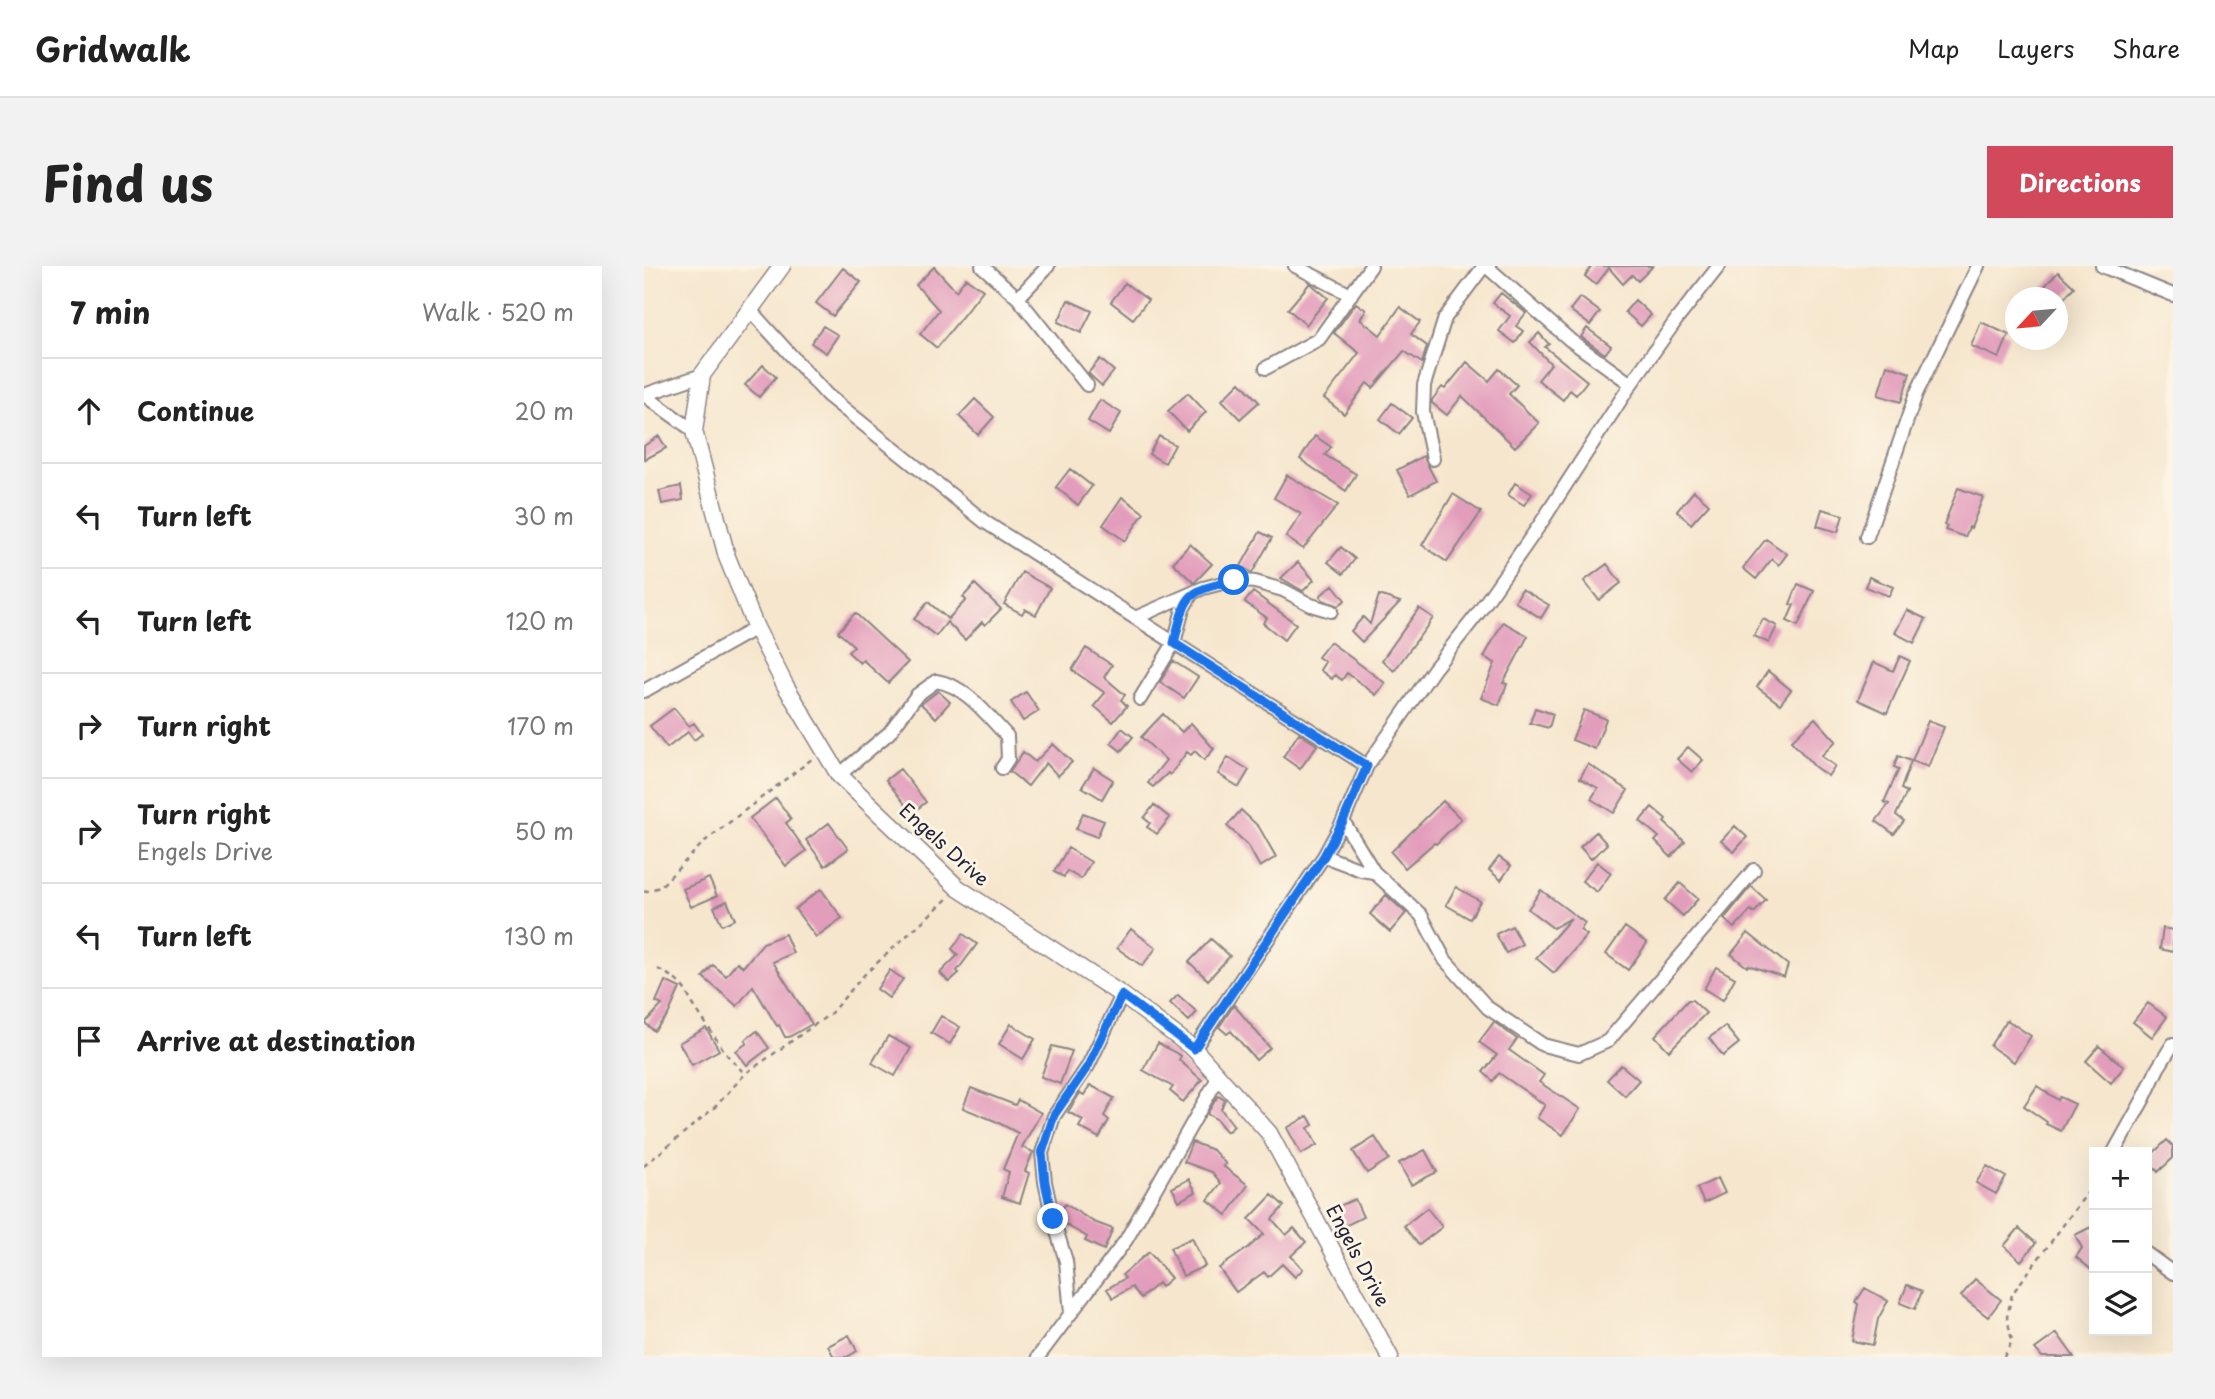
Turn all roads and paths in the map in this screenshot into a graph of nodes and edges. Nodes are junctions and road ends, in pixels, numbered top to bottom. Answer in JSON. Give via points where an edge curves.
{"nodes":[{"id":1,"x":782,"y":266,"type":"edge"},
{"id":2,"x":982,"y":266,"type":"edge"},
{"id":3,"x":1048,"y":266,"type":"edge"},
{"id":4,"x":1295,"y":266,"type":"edge"},
{"id":5,"x":1371,"y":266,"type":"edge"},
{"id":6,"x":1485,"y":266,"type":"edge"},
{"id":7,"x":1719,"y":266,"type":"edge"},
{"id":8,"x":2102,"y":266,"type":"edge"},
{"id":9,"x":1976,"y":267,"type":"edge"},
{"id":10,"x":1350,"y":295,"type":"junction"},
{"id":11,"x":2173,"y":295,"type":"edge"},
{"id":12,"x":1018,"y":298,"type":"junction"},
{"id":13,"x":750,"y":310,"type":"junction"},
{"id":14,"x":1266,"y":369,"type":"dead end"},
{"id":15,"x":702,"y":375,"type":"junction"},
{"id":16,"x":1631,"y":384,"type":"junction"},
{"id":17,"x":1087,"y":385,"type":"dead end"},
{"id":18,"x":694,"y":431,"type":"junction"},
{"id":19,"x":1433,"y":459,"type":"dead end"},
{"id":20,"x":1867,"y":537,"type":"dead end"},
{"id":21,"x":1192,"y":593,"type":"junction"},
{"id":22,"x":1331,"y":611,"type":"dead end"},
{"id":23,"x":1135,"y":618,"type":"junction"},
{"id":24,"x":756,"y":628,"type":"junction"},
{"id":25,"x":1174,"y":643,"type":"junction"},
{"id":26,"x":644,"y":691,"type":"edge"},
{"id":27,"x":1140,"y":699,"type":"dead end"},
{"id":28,"x":823,"y":750,"type":"junction"},
{"id":29,"x":1367,"y":766,"type":"junction"},
{"id":30,"x":1002,"y":768,"type":"dead end"},
{"id":31,"x":839,"y":775,"type":"junction"},
{"id":32,"x":1343,"y":821,"type":"junction"},
{"id":33,"x":1324,"y":856,"type":"junction"},
{"id":34,"x":1754,"y":870,"type":"dead end"},
{"id":35,"x":1374,"y":872,"type":"junction"},
{"id":36,"x":958,"y":888,"type":"junction"},
{"id":37,"x":644,"y":892,"type":"edge"},
{"id":38,"x":658,"y":969,"type":"dead end"},
{"id":39,"x":1122,"y":995,"type":"junction"},
{"id":40,"x":2173,"y":1044,"type":"edge"},
{"id":41,"x":1194,"y":1049,"type":"junction"},
{"id":42,"x":745,"y":1073,"type":"junction"},
{"id":43,"x":1218,"y":1078,"type":"junction"},
{"id":44,"x":2117,"y":1147,"type":"edge"},
{"id":45,"x":644,"y":1166,"type":"edge"},
{"id":46,"x":2089,"y":1191,"type":"edge"},
{"id":47,"x":2152,"y":1258,"type":"edge"},
{"id":48,"x":2173,"y":1273,"type":"edge"},
{"id":49,"x":1070,"y":1313,"type":"junction"},
{"id":50,"x":1038,"y":1357,"type":"edge"},
{"id":51,"x":1390,"y":1357,"type":"edge"},
{"id":52,"x":2004,"y":1357,"type":"edge"}],
"edges":[{"from":1,"to":13,"type":"street","name":"Engels Drive"},
{"from":2,"to":12,"type":"street"},
{"from":3,"to":12,"type":"street"},
{"from":4,"to":10,"type":"street"},
{"from":5,"to":10,"type":"street"},
{"from":6,"to":16,"type":"street","via":[[1570,340]]},
{"from":6,"to":19,"type":"street","via":[[1445,318],[1424,385],[1423,412]]},
{"from":7,"to":16,"type":"street"},
{"from":8,"to":11,"type":"street"},
{"from":9,"to":20,"type":"street","via":[[1916,394]]},
{"from":10,"to":14,"type":"street","via":[[1319,339]]},
{"from":12,"to":17,"type":"street"},
{"from":13,"to":15,"type":"street","name":"Engels Drive"},
{"from":13,"to":23,"type":"street","via":[[827,395],[974,514]]},
{"from":15,"to":18,"type":"street","name":"Engels Drive"},
{"from":15,"to":18,"type":"street","via":[[644,395]]},
{"from":16,"to":29,"type":"street","via":[[1533,534]]},
{"from":18,"to":24,"type":"street","name":"Engels Drive","via":[[727,557]]},
{"from":21,"to":22,"type":"street","via":[[1234,580],[1255,582]]},
{"from":21,"to":23,"type":"street"},
{"from":21,"to":25,"type":"street"},
{"from":23,"to":25,"type":"street"},
{"from":24,"to":26,"type":"street"},
{"from":24,"to":28,"type":"street","name":"Engels Drive"},
{"from":25,"to":27,"type":"street"},
{"from":25,"to":29,"type":"street"},
{"from":28,"to":31,"type":"street","name":"Engels Drive"},
{"from":28,"to":37,"type":"path","via":[[705,841],[660,887]]},
{"from":29,"to":32,"type":"street"},
{"from":30,"to":31,"type":"street","via":[[1008,759],[1007,736],[951,683],[936,681],[917,695],[890,733]]},
{"from":31,"to":36,"type":"street","name":"Engels Drive"},
{"from":32,"to":33,"type":"street"},
{"from":32,"to":35,"type":"street"},
{"from":33,"to":35,"type":"street"},
{"from":33,"to":41,"type":"street"},
{"from":34,"to":35,"type":"street","via":[[1608,1041],[1579,1054],[1543,1045],[1488,1008],[1445,960],[1421,915]]},
{"from":36,"to":39,"type":"street","name":"Engels Drive"},
{"from":36,"to":42,"type":"path","via":[[865,974],[830,1014]]},
{"from":38,"to":42,"type":"path","via":[[678,980],[727,1055]]},
{"from":39,"to":41,"type":"street","name":"Engels Drive"},
{"from":39,"to":49,"type":"street","via":[[1088,1066],[1054,1115],[1042,1153],[1053,1219],[1066,1261]]},
{"from":40,"to":44,"type":"street"},
{"from":41,"to":43,"type":"street","name":"Engels Drive"},
{"from":42,"to":45,"type":"path","via":[[715,1107]]},
{"from":43,"to":49,"type":"street","via":[[1126,1240]]},
{"from":43,"to":51,"type":"street","name":"Engels Drive","via":[[1269,1133]]},
{"from":46,"to":52,"type":"path","via":[[2012,1294],[2007,1317],[2012,1341]]},
{"from":47,"to":48,"type":"street"},
{"from":49,"to":50,"type":"street"}]}
